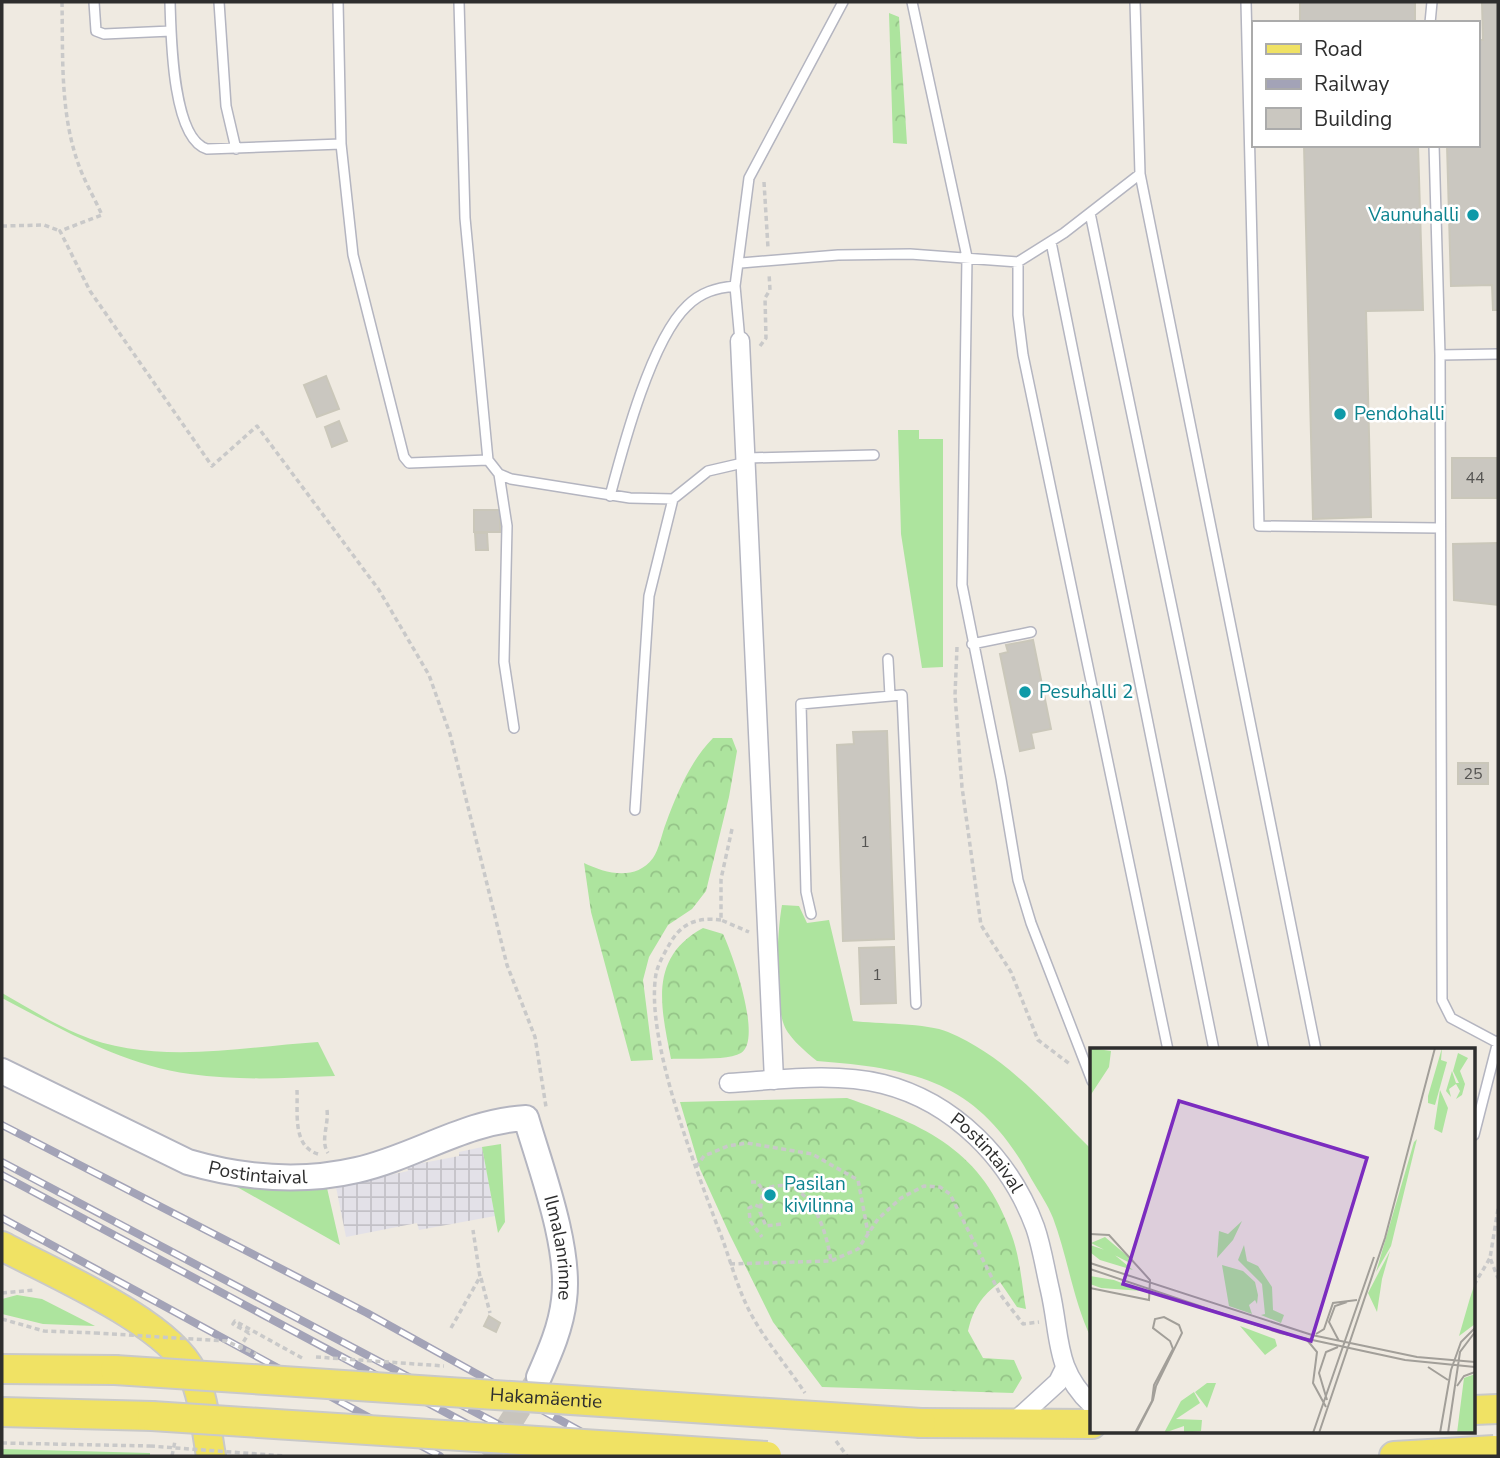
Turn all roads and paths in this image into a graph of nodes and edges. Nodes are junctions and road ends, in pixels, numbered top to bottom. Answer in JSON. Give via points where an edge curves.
{"nodes":[{"id":1,"x":62,"y":2,"type":"edge"},
{"id":2,"x":94,"y":2,"type":"edge"},
{"id":3,"x":170,"y":2,"type":"edge"},
{"id":4,"x":219,"y":2,"type":"edge"},
{"id":5,"x":338,"y":2,"type":"edge"},
{"id":6,"x":459,"y":2,"type":"edge"},
{"id":7,"x":843,"y":2,"type":"edge"},
{"id":8,"x":912,"y":2,"type":"edge"},
{"id":9,"x":1135,"y":2,"type":"edge"},
{"id":10,"x":1246,"y":2,"type":"edge"},
{"id":11,"x":1432,"y":2,"type":"edge"},
{"id":12,"x":1430,"y":21,"type":"edge"},
{"id":13,"x":171,"y":31,"type":"junction"},
{"id":14,"x":341,"y":144,"type":"junction"},
{"id":15,"x":1434,"y":147,"type":"edge"},
{"id":16,"x":236,"y":149,"type":"junction"},
{"id":17,"x":762,"y":150,"type":"junction"},
{"id":18,"x":1140,"y":174,"type":"junction"},
{"id":19,"x":1090,"y":213,"type":"junction"},
{"id":20,"x":2,"y":226,"type":"edge"},
{"id":21,"x":60,"y":231,"type":"junction"},
{"id":22,"x":1051,"y":242,"type":"junction"},
{"id":23,"x":967,"y":257,"type":"junction"},
{"id":24,"x":769,"y":259,"type":"junction"},
{"id":25,"x":1018,"y":262,"type":"junction"},
{"id":26,"x":741,"y":263,"type":"junction"},
{"id":27,"x":735,"y":286,"type":"junction"},
{"id":28,"x":771,"y":290,"type":"dead end"},
{"id":29,"x":740,"y":341,"type":"joint"},
{"id":30,"x":1498,"y":354,"type":"edge"},
{"id":31,"x":1440,"y":355,"type":"junction"},
{"id":32,"x":874,"y":455,"type":"dead end"},
{"id":33,"x":488,"y":460,"type":"junction"},
{"id":34,"x":747,"y":460,"type":"junction"},
{"id":35,"x":499,"y":474,"type":"junction"},
{"id":36,"x":610,"y":496,"type":"junction"},
{"id":37,"x":673,"y":499,"type":"junction"},
{"id":38,"x":1439,"y":528,"type":"junction"},
{"id":39,"x":1031,"y":632,"type":"dead end"},
{"id":40,"x":957,"y":643,"type":"dead end"},
{"id":41,"x":972,"y":644,"type":"junction"},
{"id":42,"x":888,"y":659,"type":"dead end"},
{"id":43,"x":890,"y":696,"type":"junction"},
{"id":44,"x":514,"y":728,"type":"dead end"},
{"id":45,"x":635,"y":810,"type":"dead end"},
{"id":46,"x":732,"y":829,"type":"dead end"},
{"id":47,"x":811,"y":914,"type":"dead end"},
{"id":48,"x":721,"y":920,"type":"junction"},
{"id":49,"x":767,"y":938,"type":"junction"},
{"id":50,"x":916,"y":1004,"type":"dead end"},
{"id":51,"x":1498,"y":1042,"type":"edge"},
{"id":52,"x":1168,"y":1048,"type":"edge"},
{"id":53,"x":1214,"y":1048,"type":"edge"},
{"id":54,"x":1265,"y":1048,"type":"edge"},
{"id":55,"x":1316,"y":1048,"type":"edge"},
{"id":56,"x":2,"y":1071,"type":"edge"},
{"id":57,"x":1081,"y":1073,"type":"dead end"},
{"id":58,"x":1090,"y":1076,"type":"edge"},
{"id":59,"x":774,"y":1080,"type":"junction"},
{"id":60,"x":729,"y":1083,"type":"dead end"},
{"id":61,"x":296,"y":1090,"type":"dead end"},
{"id":62,"x":327,"y":1110,"type":"dead end"},
{"id":63,"x":537,"y":1117,"type":"junction"},
{"id":64,"x":1476,"y":1127,"type":"edge"},
{"id":65,"x":696,"y":1167,"type":"junction"},
{"id":66,"x":751,"y":1182,"type":"dead end"},
{"id":67,"x":790,"y":1186,"type":"junction"},
{"id":68,"x":809,"y":1189,"type":"dead end"},
{"id":69,"x":763,"y":1190,"type":"junction"},
{"id":70,"x":760,"y":1208,"type":"junction"},
{"id":71,"x":1498,"y":1209,"type":"edge"},
{"id":72,"x":781,"y":1224,"type":"dead end"},
{"id":73,"x":473,"y":1230,"type":"dead end"},
{"id":74,"x":868,"y":1234,"type":"junction"},
{"id":75,"x":762,"y":1237,"type":"dead end"},
{"id":76,"x":2,"y":1246,"type":"edge"},
{"id":77,"x":1490,"y":1258,"type":"junction"},
{"id":78,"x":831,"y":1261,"type":"junction"},
{"id":79,"x":730,"y":1264,"type":"junction"},
{"id":80,"x":480,"y":1277,"type":"junction"},
{"id":81,"x":1498,"y":1278,"type":"edge"},
{"id":82,"x":1476,"y":1281,"type":"edge"},
{"id":83,"x":490,"y":1313,"type":"dead end"},
{"id":84,"x":2,"y":1319,"type":"edge"},
{"id":85,"x":1057,"y":1319,"type":"junction"},
{"id":86,"x":451,"y":1328,"type":"dead end"},
{"id":87,"x":257,"y":1334,"type":"dead end"},
{"id":88,"x":239,"y":1349,"type":"junction"},
{"id":89,"x":256,"y":1354,"type":"dead end"},
{"id":90,"x":2,"y":1369,"type":"edge"},
{"id":91,"x":1064,"y":1370,"type":"junction"},
{"id":92,"x":539,"y":1377,"type":"tunnel mouth"},
{"id":93,"x":806,"y":1396,"type":"dead end"},
{"id":94,"x":1090,"y":1403,"type":"edge"},
{"id":95,"x":2,"y":1412,"type":"edge"},
{"id":96,"x":1012,"y":1424,"type":"junction"},
{"id":97,"x":1090,"y":1424,"type":"edge"},
{"id":98,"x":828,"y":1430,"type":"dead end"},
{"id":99,"x":2,"y":1443,"type":"edge"},
{"id":100,"x":1496,"y":1450,"type":"edge"},
{"id":101,"x":1450,"y":1455,"type":"edge"},
{"id":102,"x":211,"y":1456,"type":"edge"},
{"id":103,"x":285,"y":1456,"type":"edge"},
{"id":104,"x":766,"y":1456,"type":"edge"},
{"id":105,"x":847,"y":1456,"type":"edge"},
{"id":106,"x":1394,"y":1456,"type":"edge"}],
"edges":[{"from":1,"to":21,"type":"path","via":[[71,139],[102,215]]},
{"from":2,"to":13,"type":"lane","via":[[96,31]]},
{"from":3,"to":13,"type":"lane"},
{"from":4,"to":16,"type":"lane","via":[[226,106]]},
{"from":5,"to":14,"type":"lane"},
{"from":6,"to":33,"type":"lane","via":[[464,218]]},
{"from":7,"to":17,"type":"lane"},
{"from":8,"to":23,"type":"lane"},
{"from":9,"to":18,"type":"lane"},
{"from":10,"to":38,"type":"lane","via":[[1259,526]]},
{"from":11,"to":12,"type":"lane"},
{"from":13,"to":16,"type":"lane","via":[[188,135],[197,147]]},
{"from":14,"to":16,"type":"lane"},
{"from":14,"to":33,"type":"lane","via":[[352,255],[404,457],[409,463]]},
{"from":15,"to":31,"type":"lane"},
{"from":17,"to":24,"type":"path"},
{"from":17,"to":26,"type":"lane","via":[[749,178]]},
{"from":18,"to":19,"type":"lane"},
{"from":18,"to":55,"type":"lane"},
{"from":19,"to":22,"type":"lane"},
{"from":19,"to":54,"type":"lane"},
{"from":20,"to":21,"type":"path","via":[[44,225]]},
{"from":21,"to":63,"type":"path","via":[[90,291],[212,466],[257,426],[379,590],[429,676],[450,734],[507,965],[535,1037]]},
{"from":22,"to":25,"type":"lane"},
{"from":22,"to":53,"type":"lane"},
{"from":23,"to":24,"type":"lane","via":[[886,254]]},
{"from":23,"to":25,"type":"lane"},
{"from":23,"to":41,"type":"lane","via":[[962,585]]},
{"from":24,"to":26,"type":"lane"},
{"from":24,"to":28,"type":"path"},
{"from":25,"to":52,"type":"lane","via":[[1023,355]]},
{"from":26,"to":27,"type":"lane"},
{"from":27,"to":29,"type":"lane"},
{"from":27,"to":36,"type":"lane","via":[[715,288],[698,297],[677,318],[630,420]]},
{"from":29,"to":34,"type":"street"},
{"from":30,"to":31,"type":"lane"},
{"from":31,"to":38,"type":"lane"},
{"from":32,"to":34,"type":"lane"},
{"from":33,"to":35,"type":"lane"},
{"from":34,"to":37,"type":"lane","via":[[708,471]]},
{"from":34,"to":49,"type":"street"},
{"from":35,"to":36,"type":"lane"},
{"from":35,"to":44,"type":"lane","via":[[508,526],[504,662]]},
{"from":36,"to":37,"type":"lane"},
{"from":37,"to":45,"type":"lane","via":[[649,596]]},
{"from":38,"to":51,"type":"lane","via":[[1442,1000],[1451,1018]]},
{"from":39,"to":41,"type":"lane"},
{"from":40,"to":57,"type":"path","via":[[955,695],[962,787],[981,925],[1011,972],[1038,1040]]},
{"from":41,"to":58,"type":"lane","via":[[1018,880]]},
{"from":42,"to":43,"type":"lane"},
{"from":43,"to":47,"type":"lane","via":[[800,704],[806,892]]},
{"from":43,"to":50,"type":"lane","via":[[902,695]]},
{"from":46,"to":48,"type":"path","via":[[721,878]]},
{"from":48,"to":49,"type":"path"},
{"from":48,"to":65,"type":"path","via":[[688,922],[676,933],[656,973],[662,1049]]},
{"from":49,"to":59,"type":"street"},
{"from":51,"to":64,"type":"lane"},
{"from":56,"to":63,"type":"street","name":"Postintaival","via":[[188,1162],[265,1177],[359,1170],[478,1126]]},
{"from":59,"to":60,"type":"street","name":"Postintaival"},
{"from":59,"to":85,"type":"street","name":"Postintaival","via":[[881,1083],[953,1116],[985,1145],[1015,1186],[1035,1228]]},
{"from":61,"to":62,"type":"path","via":[[300,1143],[306,1150],[331,1157],[324,1147]]},
{"from":63,"to":92,"type":"street","name":"Ilmalanrinne","via":[[565,1280],[560,1322]]},
{"from":65,"to":74,"type":"path","via":[[704,1156],[747,1143],[812,1154],[858,1180]]},
{"from":65,"to":79,"type":"path"},
{"from":66,"to":69,"type":"path"},
{"from":67,"to":68,"type":"path","via":[[794,1177]]},
{"from":67,"to":69,"type":"path","via":[[777,1183]]},
{"from":67,"to":78,"type":"path","via":[[814,1208],[827,1233]]},
{"from":69,"to":70,"type":"path"},
{"from":70,"to":72,"type":"path","via":[[766,1226]]},
{"from":70,"to":75,"type":"path","via":[[749,1208],[750,1221]]},
{"from":71,"to":77,"type":"path"},
{"from":73,"to":80,"type":"path"},
{"from":74,"to":78,"type":"path","via":[[858,1249]]},
{"from":74,"to":85,"type":"path","via":[[901,1198],[924,1186],[940,1187],[950,1194],[1000,1294],[1023,1324]]},
{"from":76,"to":102,"type":"main road","via":[[136,1319],[180,1353],[193,1374]]},
{"from":77,"to":81,"type":"path"},
{"from":77,"to":82,"type":"path"},
{"from":78,"to":79,"type":"path"},
{"from":79,"to":93,"type":"path","via":[[751,1314]]},
{"from":80,"to":83,"type":"path"},
{"from":80,"to":86,"type":"path"},
{"from":84,"to":88,"type":"path","bridge":true,"via":[[44,1331],[226,1341]]},
{"from":85,"to":91,"type":"street","name":"Postintaival"},
{"from":87,"to":88,"type":"path","bridge":true,"via":[[235,1321],[233,1324],[249,1333]]},
{"from":88,"to":89,"type":"path","bridge":true},
{"from":90,"to":96,"type":"main road","name":"Hakamäentie","bridge":true,"via":[[115,1370],[921,1423]]},
{"from":91,"to":94,"type":"street"},
{"from":91,"to":96,"type":"street","via":[[1058,1382]]},
{"from":95,"to":104,"type":"main road","bridge":true,"via":[[152,1416]]},
{"from":96,"to":97,"type":"main road","name":"Hakamäentie"},
{"from":98,"to":105,"type":"path"},
{"from":99,"to":103,"type":"path","bridge":true,"via":[[150,1446]]},
{"from":100,"to":101,"type":"main road","bridge":true},
{"from":101,"to":106,"type":"main road"}]}
